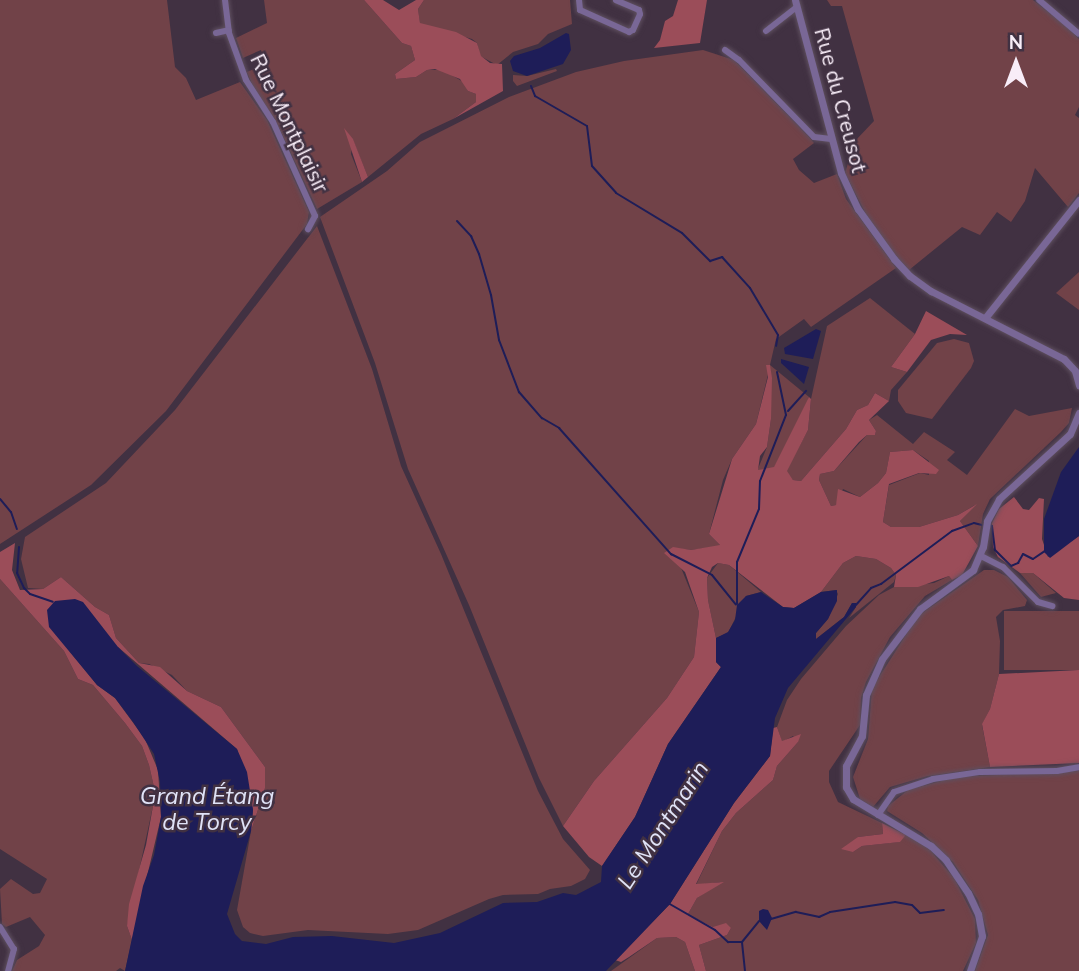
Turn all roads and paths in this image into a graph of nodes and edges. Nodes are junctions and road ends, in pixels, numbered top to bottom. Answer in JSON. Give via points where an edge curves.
{"nodes":[{"id":1,"x":225,"y":0,"type":"edge"},
{"id":2,"x":579,"y":0,"type":"edge"},
{"id":3,"x":616,"y":0,"type":"edge"},
{"id":4,"x":1039,"y":0,"type":"edge"},
{"id":5,"x":796,"y":3,"type":"edge"},
{"id":6,"x":229,"y":30,"type":"junction"},
{"id":7,"x":766,"y":31,"type":"dead end"},
{"id":8,"x":216,"y":33,"type":"dead end"},
{"id":9,"x":1079,"y":34,"type":"edge"},
{"id":10,"x":725,"y":50,"type":"dead end"},
{"id":11,"x":831,"y":139,"type":"junction"},
{"id":12,"x":1079,"y":200,"type":"edge"},
{"id":13,"x":308,"y":229,"type":"dead end"},
{"id":14,"x":985,"y":318,"type":"junction"},
{"id":15,"x":1079,"y":385,"type":"edge"},
{"id":16,"x":1079,"y":413,"type":"edge"},
{"id":17,"x":981,"y":556,"type":"junction"},
{"id":18,"x":1052,"y":606,"type":"dead end"},
{"id":19,"x":1079,"y":767,"type":"edge"},
{"id":20,"x":878,"y":815,"type":"junction"},
{"id":21,"x":0,"y":928,"type":"edge"},
{"id":22,"x":8,"y":971,"type":"edge"},
{"id":23,"x":970,"y":971,"type":"edge"}],
"edges":[{"from":1,"to":6,"type":"street","name":"Rue Montplaisir"},
{"from":2,"to":3,"type":"street","via":[[580,10],[629,32],[639,10]]},
{"from":4,"to":9,"type":"street"},
{"from":5,"to":7,"type":"street"},
{"from":5,"to":11,"type":"street","name":"Rue du Creusot"},
{"from":6,"to":8,"type":"street"},
{"from":6,"to":13,"type":"street","name":"Rue Montplaisir","via":[[246,80],[273,122],[307,197],[315,219]]},
{"from":10,"to":11,"type":"street","via":[[814,137]]},
{"from":11,"to":14,"type":"street","name":"Rue du Creusot","via":[[851,197],[901,268],[931,291]]},
{"from":12,"to":14,"type":"street"},
{"from":14,"to":15,"type":"street","name":"Rue du Creusot","via":[[1064,359],[1075,371]]},
{"from":16,"to":17,"type":"street","via":[[1070,434],[999,499],[987,525]]},
{"from":17,"to":18,"type":"street","via":[[1003,567],[1038,602]]},
{"from":17,"to":20,"type":"street","via":[[968,575],[929,600],[911,618],[872,677],[862,736],[848,760],[845,780],[853,799]]},
{"from":19,"to":20,"type":"street","via":[[933,779],[894,792]]},
{"from":20,"to":23,"type":"street","via":[[939,852],[968,892],[982,936]]},
{"from":21,"to":22,"type":"street","via":[[14,949]]}]}
